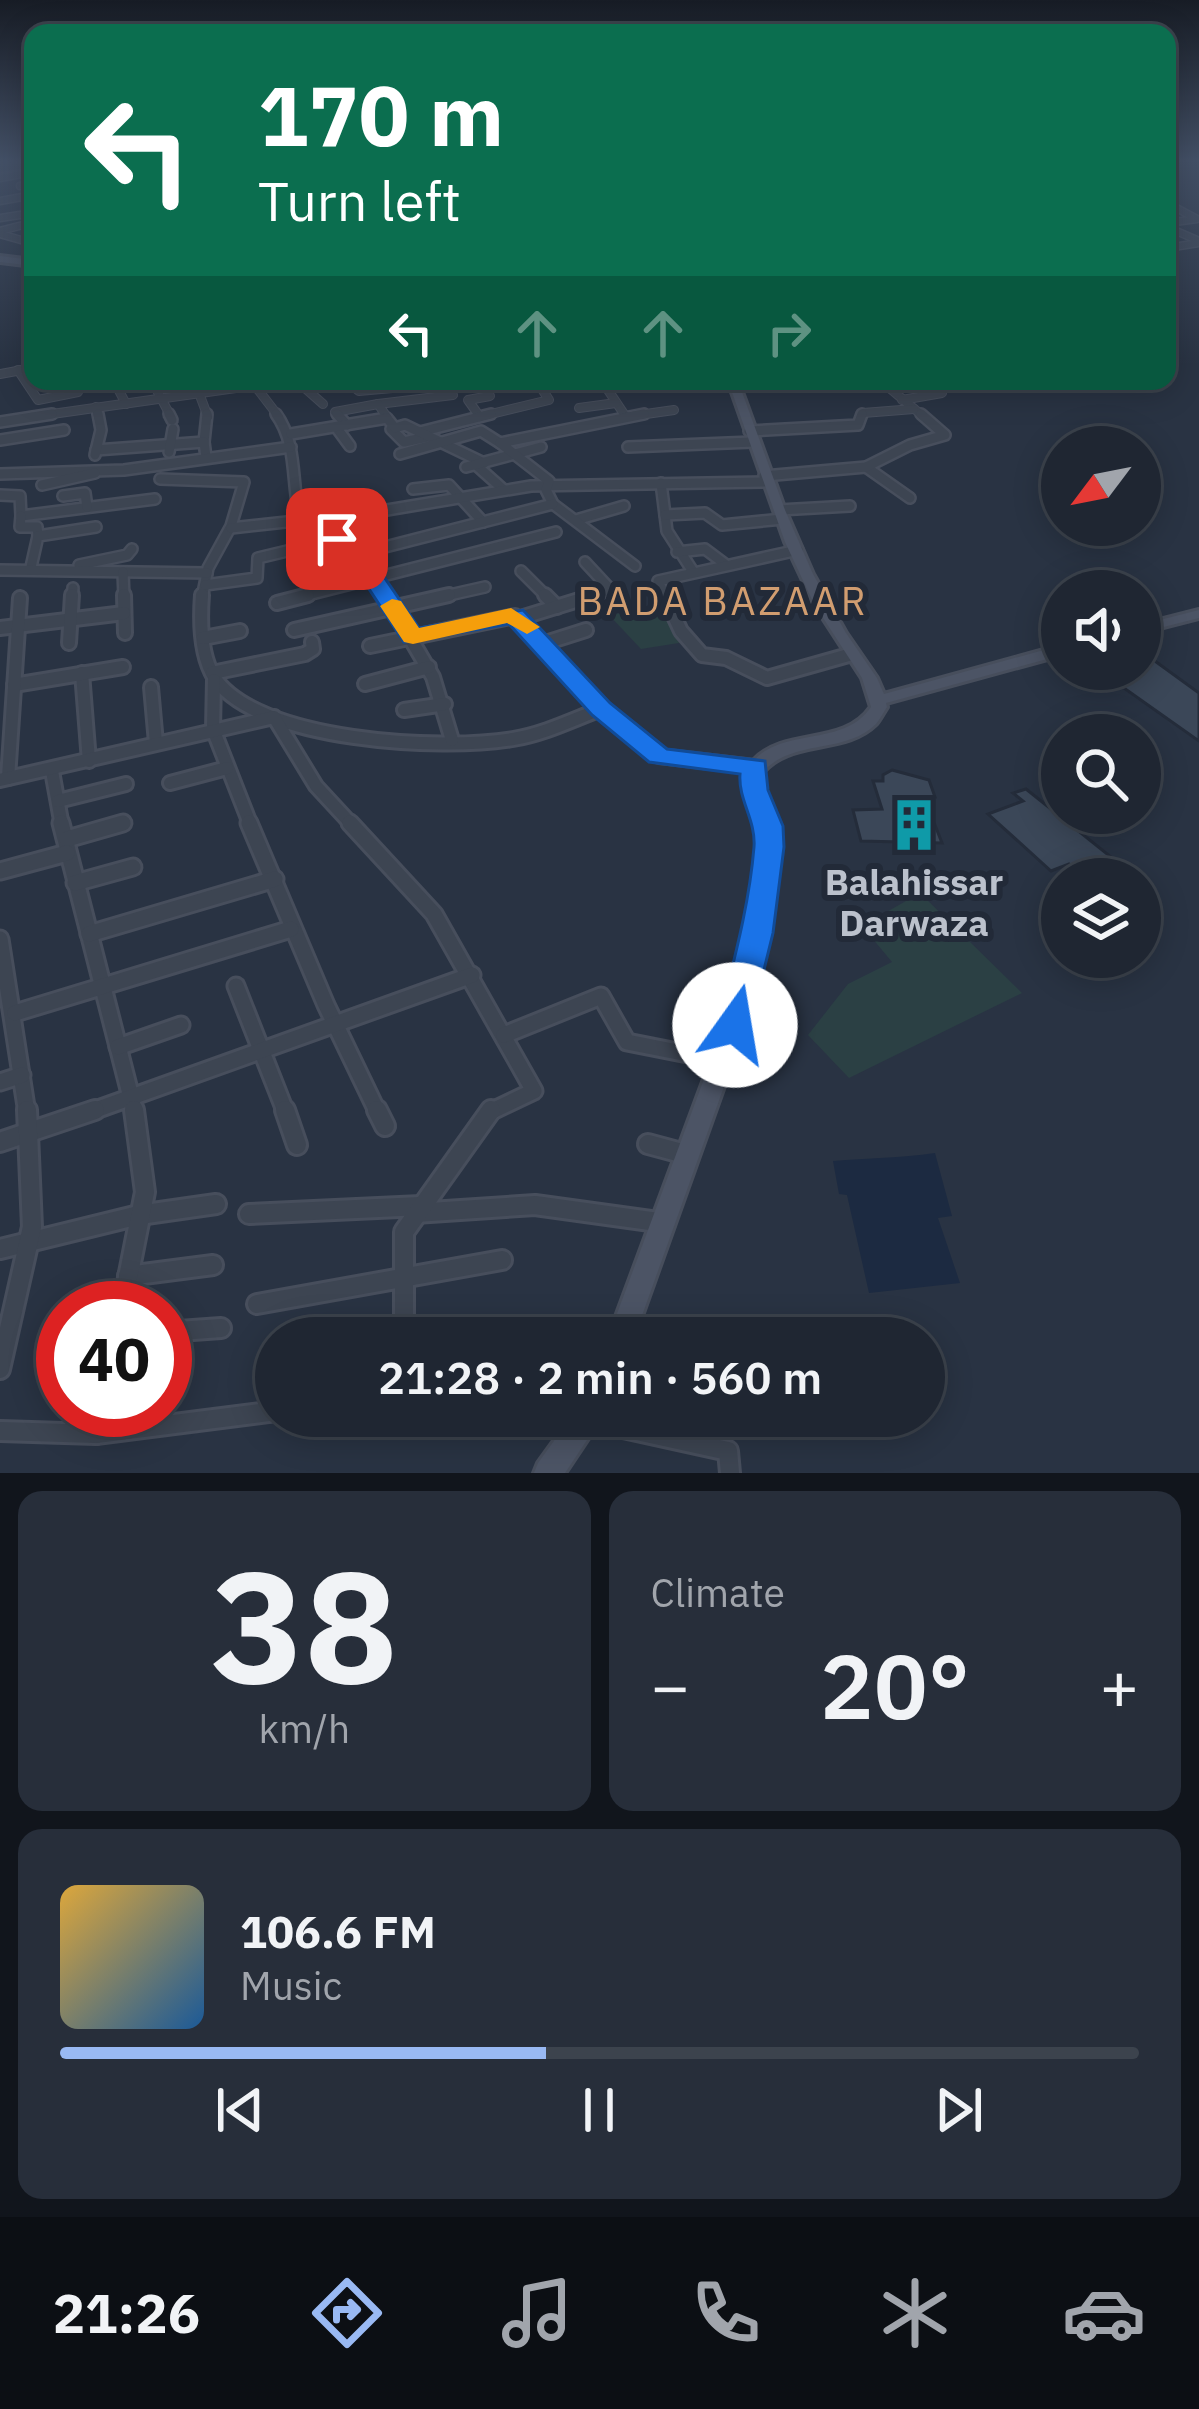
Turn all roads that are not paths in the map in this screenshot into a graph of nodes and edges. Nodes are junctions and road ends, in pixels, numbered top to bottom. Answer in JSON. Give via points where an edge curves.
{"nodes":[{"id":1,"x":0,"y":232,"type":"edge"},
{"id":2,"x":21,"y":240,"type":"dead end"},
{"id":3,"x":0,"y":362,"type":"edge"},
{"id":4,"x":9,"y":372,"type":"edge"},
{"id":5,"x":34,"y":390,"type":"edge"},
{"id":6,"x":77,"y":390,"type":"edge"},
{"id":7,"x":119,"y":390,"type":"edge"},
{"id":8,"x":158,"y":390,"type":"edge"},
{"id":9,"x":222,"y":390,"type":"edge"},
{"id":10,"x":261,"y":390,"type":"edge"},
{"id":11,"x":307,"y":390,"type":"edge"},
{"id":12,"x":358,"y":390,"type":"edge"},
{"id":13,"x":419,"y":390,"type":"edge"},
{"id":14,"x":447,"y":390,"type":"edge"},
{"id":15,"x":488,"y":390,"type":"edge"},
{"id":16,"x":543,"y":390,"type":"edge"},
{"id":17,"x":607,"y":390,"type":"edge"},
{"id":18,"x":736,"y":390,"type":"edge"},
{"id":19,"x":891,"y":390,"type":"edge"},
{"id":20,"x":942,"y":393,"type":"dead end"},
{"id":21,"x":199,"y":394,"type":"junction"},
{"id":22,"x":164,"y":399,"type":"junction"},
{"id":23,"x":902,"y":400,"type":"junction"},
{"id":24,"x":126,"y":404,"type":"junction"},
{"id":25,"x":323,"y":404,"type":"dead end"},
{"id":26,"x":378,"y":404,"type":"junction"},
{"id":27,"x":616,"y":404,"type":"junction"},
{"id":28,"x":96,"y":407,"type":"junction"},
{"id":29,"x":579,"y":408,"type":"dead end"},
{"id":30,"x":914,"y":409,"type":"junction"},
{"id":31,"x":674,"y":410,"type":"dead end"},
{"id":32,"x":480,"y":417,"type":"junction"},
{"id":33,"x":626,"y":418,"type":"junction"},
{"id":34,"x":0,"y":422,"type":"edge"},
{"id":35,"x":341,"y":426,"type":"junction"},
{"id":36,"x":392,"y":428,"type":"junction"},
{"id":37,"x":64,"y":430,"type":"dead end"},
{"id":38,"x":374,"y":433,"type":"dead end"},
{"id":39,"x":421,"y":433,"type":"junction"},
{"id":40,"x":751,"y":436,"type":"junction"},
{"id":41,"x":0,"y":440,"type":"edge"},
{"id":42,"x":291,"y":441,"type":"junction"},
{"id":43,"x":204,"y":442,"type":"junction"},
{"id":44,"x":441,"y":442,"type":"junction"},
{"id":45,"x":500,"y":443,"type":"junction"},
{"id":46,"x":171,"y":445,"type":"junction"},
{"id":47,"x":350,"y":446,"type":"dead end"},
{"id":48,"x":541,"y":447,"type":"dead end"},
{"id":49,"x":628,"y":447,"type":"dead end"},
{"id":50,"x":96,"y":450,"type":"junction"},
{"id":51,"x":400,"y":454,"type":"dead end"},
{"id":52,"x":510,"y":455,"type":"junction"},
{"id":53,"x":204,"y":457,"type":"junction"},
{"id":54,"x":166,"y":464,"type":"junction"},
{"id":55,"x":475,"y":465,"type":"junction"},
{"id":56,"x":866,"y":467,"type":"junction"},
{"id":57,"x":93,"y":468,"type":"junction"},
{"id":58,"x":114,"y":469,"type":"junction"},
{"id":59,"x":1,"y":473,"type":"edge"},
{"id":60,"x":404,"y":475,"type":"dead end"},
{"id":61,"x":160,"y":478,"type":"junction"},
{"id":62,"x":765,"y":479,"type":"junction"},
{"id":63,"x":193,"y":481,"type":"junction"},
{"id":64,"x":662,"y":483,"type":"junction"},
{"id":65,"x":42,"y":485,"type":"dead end"},
{"id":66,"x":546,"y":485,"type":"junction"},
{"id":67,"x":413,"y":489,"type":"junction"},
{"id":68,"x":504,"y":490,"type":"junction"},
{"id":69,"x":0,"y":491,"type":"edge"},
{"id":70,"x":63,"y":496,"type":"dead end"},
{"id":71,"x":910,"y":498,"type":"dead end"},
{"id":72,"x":461,"y":499,"type":"junction"},
{"id":73,"x":553,"y":504,"type":"junction"},
{"id":74,"x":423,"y":505,"type":"junction"},
{"id":75,"x":624,"y":506,"type":"dead end"},
{"id":76,"x":850,"y":506,"type":"dead end"},
{"id":77,"x":87,"y":507,"type":"junction"},
{"id":78,"x":665,"y":515,"type":"junction"},
{"id":79,"x":781,"y":515,"type":"junction"},
{"id":80,"x":21,"y":516,"type":"junction"},
{"id":81,"x":308,"y":518,"type":"junction"},
{"id":82,"x":576,"y":520,"type":"junction"},
{"id":83,"x":483,"y":522,"type":"junction"},
{"id":84,"x":231,"y":527,"type":"junction"},
{"id":85,"x":89,"y":531,"type":"dead end"},
{"id":86,"x":556,"y":532,"type":"dead end"},
{"id":87,"x":38,"y":536,"type":"junction"},
{"id":88,"x":337,"y":539,"type":"junction"},
{"id":89,"x":132,"y":549,"type":"dead end"},
{"id":90,"x":798,"y":550,"type":"junction"},
{"id":91,"x":677,"y":551,"type":"junction"},
{"id":92,"x":352,"y":556,"type":"junction"},
{"id":93,"x":585,"y":562,"type":"dead end"},
{"id":94,"x":725,"y":565,"type":"junction"},
{"id":95,"x":634,"y":566,"type":"dead end"},
{"id":96,"x":31,"y":568,"type":"junction"},
{"id":97,"x":303,"y":568,"type":"dead end"},
{"id":98,"x":60,"y":569,"type":"junction"},
{"id":99,"x":0,"y":570,"type":"edge"},
{"id":100,"x":692,"y":570,"type":"junction"},
{"id":101,"x":123,"y":572,"type":"junction"},
{"id":102,"x":521,"y":572,"type":"dead end"},
{"id":103,"x":374,"y":578,"type":"junction"},
{"id":104,"x":206,"y":579,"type":"junction"},
{"id":105,"x":485,"y":587,"type":"dead end"},
{"id":106,"x":73,"y":588,"type":"dead end"},
{"id":107,"x":20,"y":598,"type":"dead end"},
{"id":108,"x":278,"y":603,"type":"dead end"},
{"id":109,"x":393,"y":607,"type":"junction"},
{"id":110,"x":557,"y":607,"type":"junction"},
{"id":111,"x":124,"y":613,"type":"junction"},
{"id":112,"x":1199,"y":614,"type":"edge"},
{"id":113,"x":520,"y":618,"type":"junction"},
{"id":114,"x":68,"y":620,"type":"junction"},
{"id":115,"x":1161,"y":624,"type":"edge"},
{"id":116,"x":17,"y":627,"type":"junction"},
{"id":117,"x":0,"y":628,"type":"edge"},
{"id":118,"x":294,"y":630,"type":"dead end"},
{"id":119,"x":586,"y":630,"type":"dead end"},
{"id":120,"x":240,"y":631,"type":"dead end"},
{"id":121,"x":125,"y":633,"type":"dead end"},
{"id":122,"x":413,"y":637,"type":"junction"},
{"id":123,"x":203,"y":638,"type":"junction"},
{"id":124,"x":312,"y":642,"type":"dead end"},
{"id":125,"x":69,"y":643,"type":"dead end"},
{"id":126,"x":542,"y":644,"type":"junction"},
{"id":127,"x":370,"y":646,"type":"dead end"},
{"id":128,"x":852,"y":654,"type":"junction"},
{"id":129,"x":1041,"y":656,"type":"edge"},
{"id":130,"x":123,"y":667,"type":"dead end"},
{"id":131,"x":428,"y":667,"type":"junction"},
{"id":132,"x":15,"y":669,"type":"junction"},
{"id":133,"x":0,"y":672,"type":"edge"},
{"id":134,"x":82,"y":674,"type":"junction"},
{"id":135,"x":213,"y":677,"type":"junction"},
{"id":136,"x":365,"y":684,"type":"dead end"},
{"id":137,"x":151,"y":687,"type":"dead end"},
{"id":138,"x":9,"y":695,"type":"edge"},
{"id":139,"x":880,"y":700,"type":"junction"},
{"id":140,"x":445,"y":704,"type":"junction"},
{"id":141,"x":601,"y":709,"type":"junction"},
{"id":142,"x":404,"y":710,"type":"dead end"},
{"id":143,"x":274,"y":717,"type":"junction"},
{"id":144,"x":212,"y":728,"type":"junction"},
{"id":145,"x":452,"y":740,"type":"junction"},
{"id":146,"x":5,"y":742,"type":"edge"},
{"id":147,"x":156,"y":743,"type":"junction"},
{"id":148,"x":89,"y":760,"type":"junction"},
{"id":149,"x":755,"y":767,"type":"junction"},
{"id":150,"x":226,"y":768,"type":"junction"},
{"id":151,"x":52,"y":771,"type":"junction"},
{"id":152,"x":4,"y":779,"type":"edge"},
{"id":153,"x":170,"y":783,"type":"dead end"},
{"id":154,"x":126,"y":784,"type":"dead end"},
{"id":155,"x":58,"y":801,"type":"junction"},
{"id":156,"x":122,"y":823,"type":"dead end"},
{"id":157,"x":67,"y":846,"type":"junction"},
{"id":158,"x":134,"y":867,"type":"dead end"},
{"id":159,"x":0,"y":871,"type":"edge"},
{"id":160,"x":275,"y":880,"type":"junction"},
{"id":161,"x":75,"y":883,"type":"junction"},
{"id":162,"x":291,"y":929,"type":"junction"},
{"id":163,"x":89,"y":934,"type":"junction"},
{"id":164,"x":0,"y":940,"type":"edge"},
{"id":165,"x":472,"y":975,"type":"junction"},
{"id":166,"x":100,"y":986,"type":"junction"},
{"id":167,"x":236,"y":986,"type":"dead end"},
{"id":168,"x":15,"y":1013,"type":"junction"},
{"id":169,"x":181,"y":1025,"type":"dead end"},
{"id":170,"x":332,"y":1028,"type":"junction"},
{"id":171,"x":504,"y":1035,"type":"junction"},
{"id":172,"x":118,"y":1047,"type":"junction"},
{"id":173,"x":266,"y":1052,"type":"junction"},
{"id":174,"x":723,"y":1061,"type":"junction"},
{"id":175,"x":22,"y":1075,"type":"junction"},
{"id":176,"x":0,"y":1082,"type":"edge"},
{"id":177,"x":133,"y":1099,"type":"junction"},
{"id":178,"x":386,"y":1126,"type":"dead end"},
{"id":179,"x":31,"y":1135,"type":"junction"},
{"id":180,"x":0,"y":1142,"type":"edge"},
{"id":181,"x":297,"y":1144,"type":"dead end"},
{"id":182,"x":649,"y":1144,"type":"dead end"},
{"id":183,"x":690,"y":1155,"type":"junction"},
{"id":184,"x":216,"y":1204,"type":"dead end"},
{"id":185,"x":418,"y":1209,"type":"junction"},
{"id":186,"x":249,"y":1214,"type":"dead end"},
{"id":187,"x":140,"y":1215,"type":"junction"},
{"id":188,"x":667,"y":1223,"type":"junction"},
{"id":189,"x":26,"y":1245,"type":"junction"},
{"id":190,"x":0,"y":1249,"type":"edge"},
{"id":191,"x":502,"y":1260,"type":"dead end"},
{"id":192,"x":213,"y":1265,"type":"dead end"},
{"id":193,"x":128,"y":1276,"type":"junction"},
{"id":194,"x":400,"y":1280,"type":"junction"},
{"id":195,"x":127,"y":1281,"type":"edge"},
{"id":196,"x":257,"y":1304,"type":"dead end"},
{"id":197,"x":403,"y":1317,"type":"edge"},
{"id":198,"x":629,"y":1317,"type":"edge"},
{"id":199,"x":221,"y":1328,"type":"dead end"},
{"id":200,"x":192,"y":1330,"type":"edge"},
{"id":201,"x":5,"y":1336,"type":"edge"},
{"id":202,"x":0,"y":1369,"type":"edge"},
{"id":203,"x":255,"y":1414,"type":"edge"},
{"id":204,"x":192,"y":1422,"type":"edge"},
{"id":205,"x":0,"y":1431,"type":"edge"},
{"id":206,"x":36,"y":1432,"type":"edge"},
{"id":207,"x":574,"y":1437,"type":"edge"},
{"id":208,"x":669,"y":1437,"type":"edge"},
{"id":209,"x":548,"y":1473,"type":"edge"},
{"id":210,"x":730,"y":1473,"type":"edge"}],
"edges":[{"from":1,"to":2,"type":"street"},
{"from":3,"to":4,"type":"street"},
{"from":5,"to":6,"type":"street","via":[[38,400]]},
{"from":7,"to":24,"type":"street"},
{"from":8,"to":22,"type":"street"},
{"from":9,"to":21,"type":"street"},
{"from":10,"to":42,"type":"street"},
{"from":11,"to":25,"type":"street"},
{"from":12,"to":13,"type":"street"},
{"from":14,"to":26,"type":"street"},
{"from":15,"to":32,"type":"street","via":[[490,396],[468,400]]},
{"from":16,"to":32,"type":"street","via":[[549,400]]},
{"from":17,"to":27,"type":"street"},
{"from":18,"to":40,"type":"street"},
{"from":19,"to":23,"type":"street"},
{"from":20,"to":23,"type":"street"},
{"from":21,"to":22,"type":"street"},
{"from":21,"to":43,"type":"street","via":[[208,421]]},
{"from":22,"to":24,"type":"street"},
{"from":22,"to":46,"type":"street"},
{"from":23,"to":30,"type":"street"},
{"from":24,"to":28,"type":"street"},
{"from":26,"to":35,"type":"street","via":[[335,412]]},
{"from":26,"to":36,"type":"street"},
{"from":27,"to":29,"type":"street"},
{"from":27,"to":33,"type":"street"},
{"from":28,"to":34,"type":"street"},
{"from":28,"to":50,"type":"street"},
{"from":30,"to":40,"type":"street","via":[[863,413],[858,425]]},
{"from":30,"to":56,"type":"street","via":[[945,435]]},
{"from":31,"to":33,"type":"street"},
{"from":32,"to":39,"type":"street"},
{"from":33,"to":45,"type":"street"},
{"from":35,"to":36,"type":"street"},
{"from":35,"to":42,"type":"street"},
{"from":35,"to":47,"type":"street"},
{"from":36,"to":38,"type":"street"},
{"from":36,"to":39,"type":"street","via":[[404,442]]},
{"from":37,"to":41,"type":"street"},
{"from":39,"to":44,"type":"street"},
{"from":40,"to":49,"type":"street"},
{"from":40,"to":62,"type":"street"},
{"from":42,"to":53,"type":"street"},
{"from":42,"to":81,"type":"street","via":[[291,485]]},
{"from":43,"to":46,"type":"street"},
{"from":43,"to":53,"type":"street"},
{"from":44,"to":45,"type":"street","via":[[485,430]]},
{"from":44,"to":51,"type":"street"},
{"from":44,"to":55,"type":"street"},
{"from":45,"to":52,"type":"street"},
{"from":46,"to":50,"type":"street"},
{"from":46,"to":54,"type":"street"},
{"from":48,"to":52,"type":"street"},
{"from":50,"to":57,"type":"street"},
{"from":52,"to":55,"type":"street"},
{"from":52,"to":66,"type":"street"},
{"from":53,"to":54,"type":"street"},
{"from":53,"to":63,"type":"street"},
{"from":54,"to":58,"type":"street"},
{"from":54,"to":61,"type":"street"},
{"from":55,"to":68,"type":"street"},
{"from":56,"to":62,"type":"street"},
{"from":56,"to":71,"type":"street"},
{"from":57,"to":58,"type":"street"},
{"from":57,"to":59,"type":"street"},
{"from":58,"to":65,"type":"street"},
{"from":59,"to":69,"type":"street"},
{"from":60,"to":67,"type":"street"},
{"from":61,"to":63,"type":"street"},
{"from":61,"to":77,"type":"street","via":[[154,505]]},
{"from":62,"to":64,"type":"street"},
{"from":62,"to":79,"type":"street"},
{"from":63,"to":84,"type":"street","via":[[244,482]]},
{"from":64,"to":66,"type":"street"},
{"from":64,"to":78,"type":"street"},
{"from":66,"to":68,"type":"street"},
{"from":66,"to":73,"type":"street"},
{"from":67,"to":72,"type":"street","via":[[449,484]]},
{"from":67,"to":74,"type":"street"},
{"from":68,"to":72,"type":"street"},
{"from":69,"to":80,"type":"street","via":[[20,496]]},
{"from":70,"to":77,"type":"street","via":[[85,493]]},
{"from":72,"to":74,"type":"street"},
{"from":72,"to":83,"type":"street"},
{"from":73,"to":82,"type":"street"},
{"from":73,"to":83,"type":"street"},
{"from":74,"to":81,"type":"street"},
{"from":75,"to":82,"type":"street"},
{"from":76,"to":79,"type":"street"},
{"from":77,"to":80,"type":"street"},
{"from":78,"to":79,"type":"street","via":[[705,513],[722,525]]},
{"from":78,"to":91,"type":"street"},
{"from":79,"to":90,"type":"street"},
{"from":80,"to":87,"type":"street","via":[[20,527],[38,526]]},
{"from":81,"to":84,"type":"street"},
{"from":81,"to":88,"type":"street"},
{"from":82,"to":95,"type":"street"},
{"from":83,"to":92,"type":"street"},
{"from":84,"to":104,"type":"street"},
{"from":85,"to":87,"type":"street"},
{"from":86,"to":103,"type":"street"},
{"from":87,"to":96,"type":"street"},
{"from":88,"to":92,"type":"street"},
{"from":88,"to":104,"type":"street","via":[[258,558],[257,578]]},
{"from":89,"to":98,"type":"street"},
{"from":90,"to":94,"type":"street"},
{"from":90,"to":128,"type":"street"},
{"from":91,"to":94,"type":"street","via":[[705,549]]},
{"from":91,"to":100,"type":"street"},
{"from":92,"to":97,"type":"street"},
{"from":92,"to":103,"type":"street"},
{"from":93,"to":110,"type":"street","via":[[613,588]]},
{"from":94,"to":100,"type":"street"},
{"from":96,"to":98,"type":"street"},
{"from":96,"to":99,"type":"street"},
{"from":98,"to":101,"type":"street"},
{"from":100,"to":128,"type":"street","via":[[658,581],[702,656],[767,678]]},
{"from":101,"to":104,"type":"street"},
{"from":101,"to":111,"type":"street"},
{"from":102,"to":110,"type":"street"},
{"from":103,"to":108,"type":"street"},
{"from":103,"to":109,"type":"street"},
{"from":104,"to":123,"type":"street"},
{"from":105,"to":109,"type":"street"},
{"from":106,"to":114,"type":"street"},
{"from":107,"to":116,"type":"street"},
{"from":109,"to":118,"type":"street"},
{"from":109,"to":122,"type":"street"},
{"from":110,"to":113,"type":"street"},
{"from":111,"to":114,"type":"street"},
{"from":111,"to":121,"type":"street"},
{"from":112,"to":115,"type":"street"},
{"from":113,"to":122,"type":"street"},
{"from":113,"to":126,"type":"street"},
{"from":114,"to":116,"type":"street"},
{"from":114,"to":125,"type":"street"},
{"from":116,"to":117,"type":"street"},
{"from":116,"to":132,"type":"street"},
{"from":119,"to":126,"type":"street"},
{"from":120,"to":123,"type":"street"},
{"from":122,"to":127,"type":"street"},
{"from":122,"to":131,"type":"street"},
{"from":123,"to":135,"type":"street"},
{"from":124,"to":135,"type":"street","via":[[301,656]]},
{"from":126,"to":141,"type":"street"},
{"from":128,"to":139,"type":"street"},
{"from":129,"to":139,"type":"street"},
{"from":130,"to":134,"type":"street"},
{"from":131,"to":136,"type":"street"},
{"from":131,"to":140,"type":"street"},
{"from":132,"to":133,"type":"street"},
{"from":132,"to":138,"type":"street"},
{"from":134,"to":138,"type":"street"},
{"from":134,"to":148,"type":"street"},
{"from":135,"to":143,"type":"street","via":[[243,705]]},
{"from":135,"to":144,"type":"street"},
{"from":137,"to":147,"type":"street"},
{"from":138,"to":146,"type":"street"},
{"from":139,"to":149,"type":"street","via":[[868,723]]},
{"from":140,"to":142,"type":"street"},
{"from":140,"to":145,"type":"street"},
{"from":141,"to":145,"type":"street","via":[[519,737]]},
{"from":141,"to":149,"type":"street","via":[[659,756]]},
{"from":143,"to":144,"type":"street"},
{"from":143,"to":145,"type":"street","via":[[317,731]]},
{"from":143,"to":165,"type":"street","via":[[316,786],[434,914]]},
{"from":144,"to":147,"type":"street"},
{"from":144,"to":150,"type":"street"},
{"from":146,"to":152,"type":"street"},
{"from":147,"to":148,"type":"street"},
{"from":148,"to":151,"type":"street"},
{"from":149,"to":174,"type":"street","via":[[753,790],[769,826],[766,871]]},
{"from":150,"to":153,"type":"street"},
{"from":150,"to":160,"type":"street"},
{"from":151,"to":152,"type":"street"},
{"from":151,"to":155,"type":"street"},
{"from":154,"to":155,"type":"street"},
{"from":155,"to":157,"type":"street"},
{"from":156,"to":157,"type":"street"},
{"from":157,"to":159,"type":"street"},
{"from":157,"to":161,"type":"street"},
{"from":158,"to":161,"type":"street"},
{"from":160,"to":162,"type":"street"},
{"from":160,"to":163,"type":"street"},
{"from":161,"to":163,"type":"street"},
{"from":162,"to":166,"type":"street"},
{"from":162,"to":170,"type":"street"},
{"from":163,"to":166,"type":"street"},
{"from":164,"to":168,"type":"street"},
{"from":165,"to":170,"type":"street"},
{"from":165,"to":171,"type":"street"},
{"from":166,"to":168,"type":"street"},
{"from":166,"to":172,"type":"street"},
{"from":167,"to":173,"type":"street"},
{"from":168,"to":175,"type":"street"},
{"from":169,"to":172,"type":"street"},
{"from":170,"to":173,"type":"street"},
{"from":170,"to":178,"type":"street"},
{"from":171,"to":174,"type":"street","via":[[601,996],[627,1042]]},
{"from":171,"to":185,"type":"street","via":[[534,1091],[490,1111]]},
{"from":172,"to":177,"type":"street"},
{"from":173,"to":177,"type":"street"},
{"from":173,"to":181,"type":"street"},
{"from":174,"to":183,"type":"street"},
{"from":175,"to":176,"type":"street"},
{"from":175,"to":179,"type":"street"},
{"from":177,"to":179,"type":"street"},
{"from":177,"to":187,"type":"street","via":[[145,1192]]},
{"from":179,"to":180,"type":"street"},
{"from":179,"to":189,"type":"street"},
{"from":182,"to":183,"type":"street"},
{"from":183,"to":188,"type":"street"},
{"from":184,"to":187,"type":"street"},
{"from":185,"to":186,"type":"street"},
{"from":185,"to":188,"type":"street","via":[[535,1205]]},
{"from":185,"to":194,"type":"street","via":[[404,1232]]},
{"from":187,"to":189,"type":"street"},
{"from":187,"to":193,"type":"street"},
{"from":188,"to":198,"type":"street"},
{"from":189,"to":190,"type":"street"},
{"from":189,"to":201,"type":"street"},
{"from":191,"to":194,"type":"street"},
{"from":192,"to":193,"type":"street"},
{"from":193,"to":195,"type":"street"},
{"from":194,"to":196,"type":"street"},
{"from":194,"to":197,"type":"street"},
{"from":199,"to":200,"type":"street"},
{"from":201,"to":202,"type":"street"},
{"from":203,"to":204,"type":"street"},
{"from":205,"to":206,"type":"street"},
{"from":207,"to":209,"type":"street"},
{"from":208,"to":210,"type":"street","via":[[728,1451]]}]}
